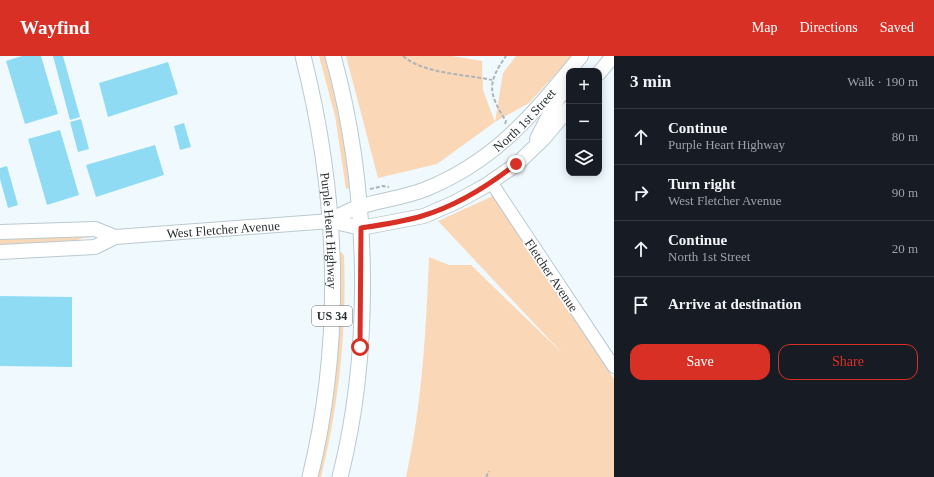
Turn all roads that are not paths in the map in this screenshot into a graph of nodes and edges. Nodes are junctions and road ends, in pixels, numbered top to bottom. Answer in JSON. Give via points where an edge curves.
{"nodes":[{"id":1,"x":303,"y":56,"type":"edge"},
{"id":2,"x":333,"y":56,"type":"edge"},
{"id":3,"x":581,"y":56,"type":"edge"},
{"id":4,"x":592,"y":56,"type":"edge"},
{"id":5,"x":613,"y":56,"type":"edge"},
{"id":6,"x":582,"y":68,"type":"edge"},
{"id":7,"x":602,"y":69,"type":"edge"},
{"id":8,"x":566,"y":88,"type":"edge"},
{"id":9,"x":566,"y":111,"type":"edge"},
{"id":10,"x":531,"y":152,"type":"junction"},
{"id":11,"x":478,"y":162,"type":"joint"},
{"id":12,"x":491,"y":182,"type":"junction"},
{"id":13,"x":359,"y":206,"type":"junction"},
{"id":14,"x":331,"y":221,"type":"junction"},
{"id":15,"x":361,"y":228,"type":"junction"},
{"id":16,"x":0,"y":232,"type":"edge"},
{"id":17,"x":115,"y":237,"type":"junction"},
{"id":18,"x":0,"y":252,"type":"edge"},
{"id":19,"x":614,"y":367,"type":"edge"},
{"id":20,"x":310,"y":477,"type":"edge"},
{"id":21,"x":340,"y":477,"type":"edge"}],
"edges":[{"from":1,"to":14,"type":"main road","name":"Purple Heart Highway","number":"US 34","via":[[316,110]]},
{"from":2,"to":13,"type":"main road","number":"US 34","via":[[353,154]]},
{"from":3,"to":11,"type":"main road","name":"North 1st Street","via":[[513,134]]},
{"from":4,"to":6,"type":"main road"},
{"from":5,"to":7,"type":"main road"},
{"from":8,"to":10,"type":"main road","via":[[546,120]]},
{"from":9,"to":10,"type":"main road","name":"North 1st Street"},
{"from":10,"to":12,"type":"main road","name":"North 1st Street"},
{"from":11,"to":13,"type":"main road","name":"West Fletcher Avenue","via":[[424,189]]},
{"from":12,"to":15,"type":"main road","name":"West Fletcher Avenue","via":[[424,216]]},
{"from":12,"to":19,"type":"street","name":"Fletcher Avenue"},
{"from":13,"to":14,"type":"main road","name":"West Fletcher Avenue","via":[[345,211]]},
{"from":13,"to":15,"type":"main road","number":"US 34"},
{"from":14,"to":15,"type":"main road","name":"West Fletcher Avenue"},
{"from":14,"to":17,"type":"main road","name":"West Fletcher Avenue"},
{"from":14,"to":20,"type":"main road","name":"Purple Heart Highway","number":"US 34","via":[[331,333],[323,410]]},
{"from":15,"to":21,"type":"main road","number":"US 34","via":[[360,347],[349,436]]},
{"from":16,"to":17,"type":"main road","name":"West Fletcher Avenue","via":[[95,229]]},
{"from":17,"to":18,"type":"main road","name":"West Fletcher Avenue","via":[[95,247]]}]}
